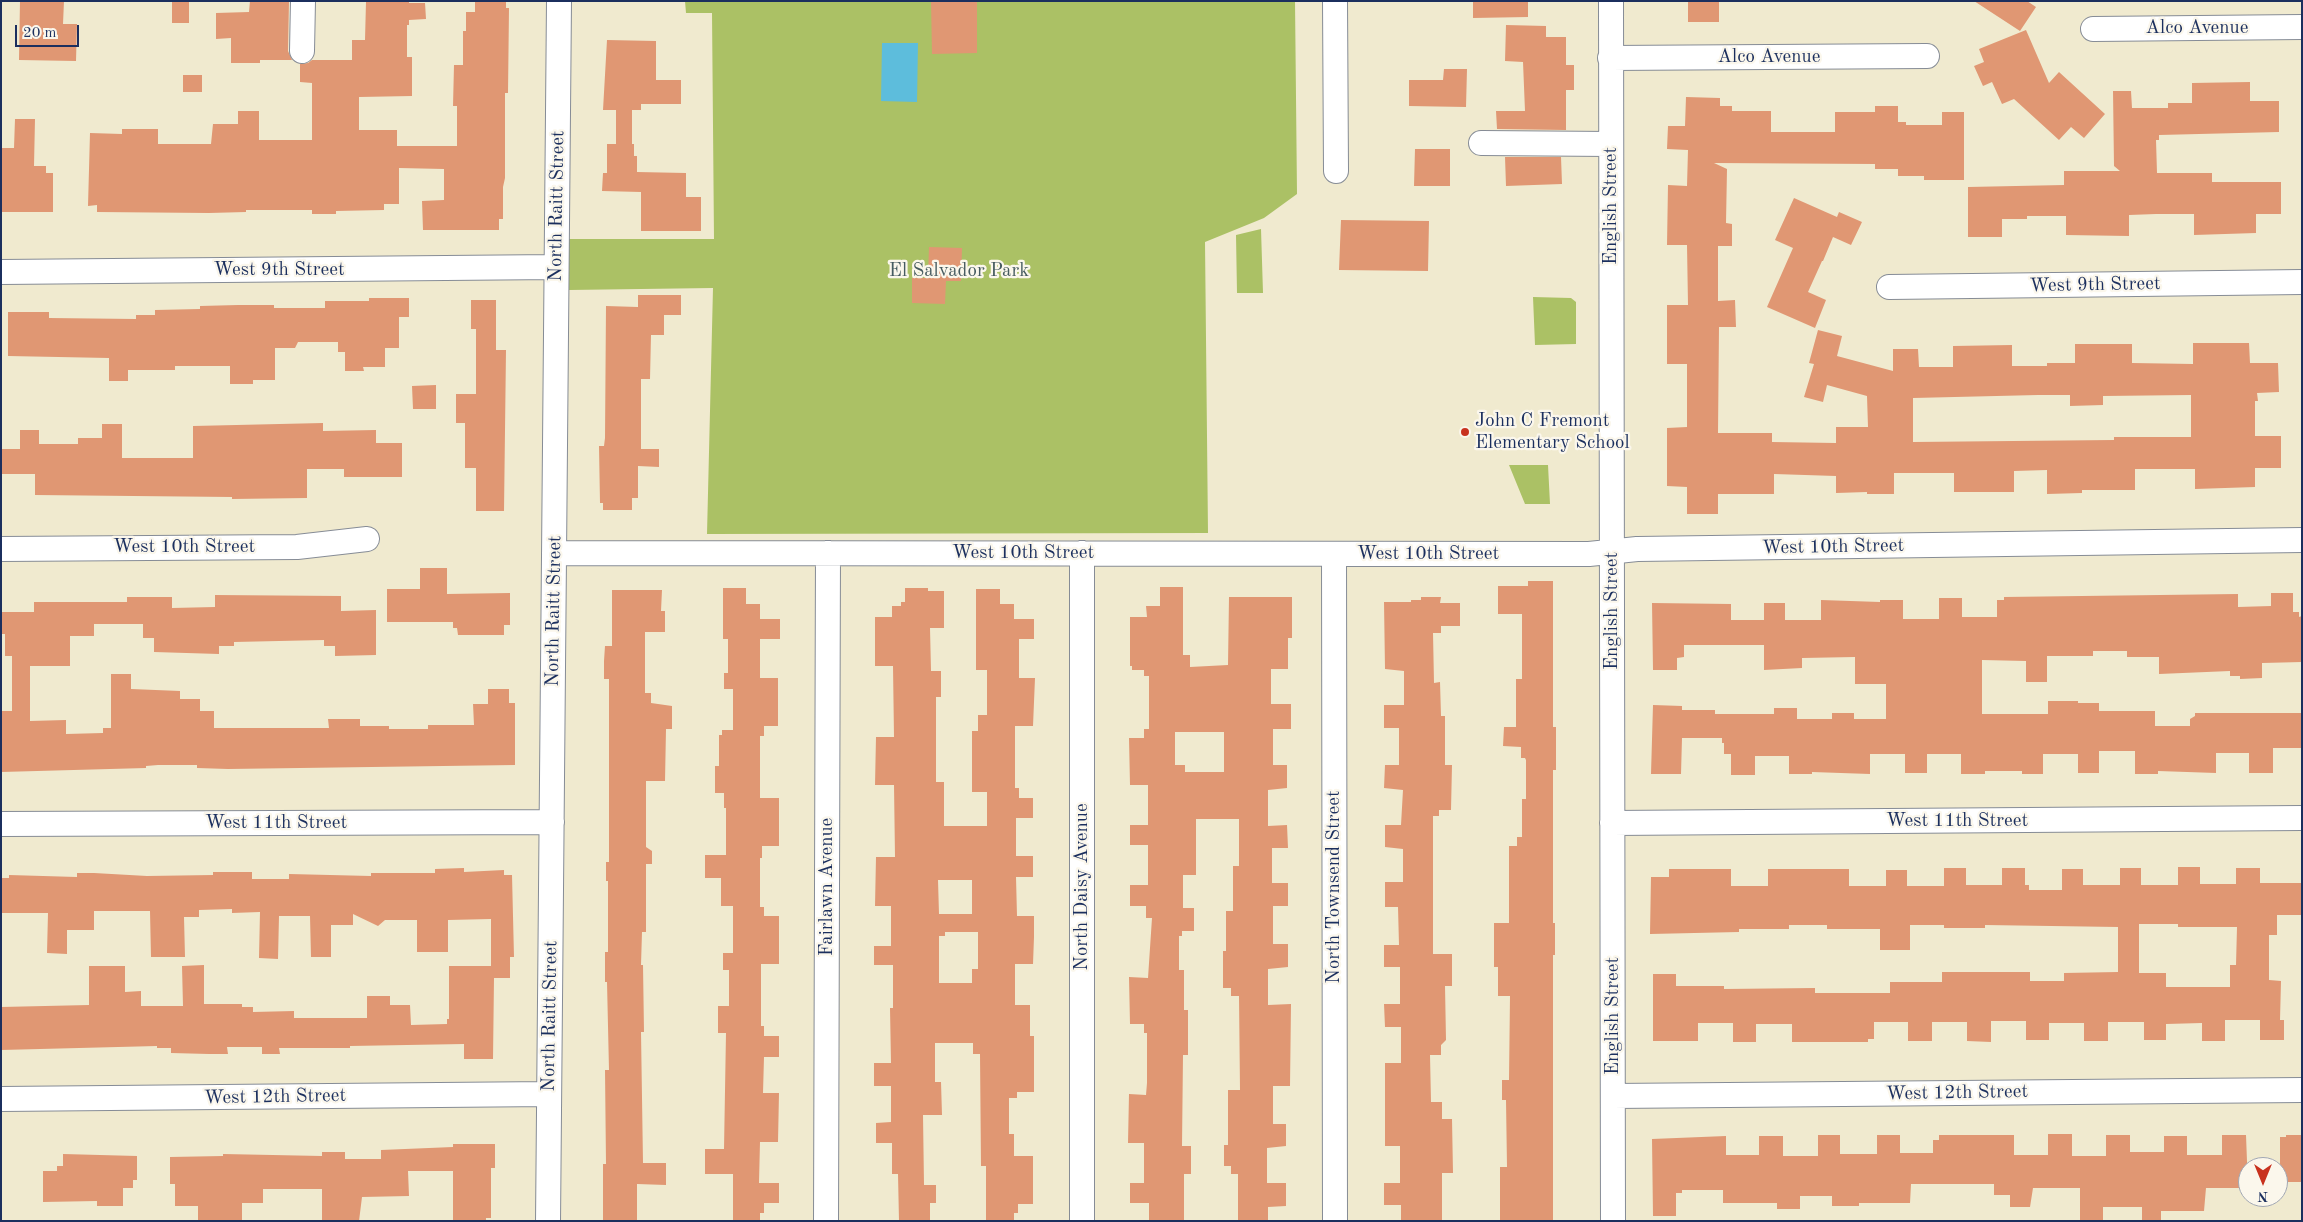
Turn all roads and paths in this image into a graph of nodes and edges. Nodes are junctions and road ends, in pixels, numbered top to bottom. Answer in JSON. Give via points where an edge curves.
{"nodes":[{"id":1,"x":303,"y":1,"type":"edge"},
{"id":2,"x":559,"y":1,"type":"edge"},
{"id":3,"x":1335,"y":1,"type":"edge"},
{"id":4,"x":1611,"y":1,"type":"edge"},
{"id":5,"x":2302,"y":27,"type":"edge"},
{"id":6,"x":2093,"y":29,"type":"dead end"},
{"id":7,"x":302,"y":51,"type":"dead end"},
{"id":8,"x":1927,"y":56,"type":"dead end"},
{"id":9,"x":1610,"y":58,"type":"junction"},
{"id":10,"x":1481,"y":143,"type":"dead end"},
{"id":11,"x":1611,"y":144,"type":"junction"},
{"id":12,"x":1336,"y":171,"type":"dead end"},
{"id":13,"x":556,"y":267,"type":"junction"},
{"id":14,"x":1,"y":272,"type":"edge"},
{"id":15,"x":2302,"y":282,"type":"edge"},
{"id":16,"x":1888,"y":287,"type":"dead end"},
{"id":17,"x":367,"y":540,"type":"dead end"},
{"id":18,"x":2302,"y":540,"type":"edge"},
{"id":19,"x":1,"y":549,"type":"edge"},
{"id":20,"x":1612,"y":552,"type":"junction"},
{"id":21,"x":554,"y":553,"type":"junction"},
{"id":22,"x":828,"y":553,"type":"junction"},
{"id":23,"x":1082,"y":553,"type":"junction"},
{"id":24,"x":1334,"y":554,"type":"junction"},
{"id":25,"x":2302,"y":818,"type":"edge"},
{"id":26,"x":552,"y":822,"type":"junction"},
{"id":27,"x":1612,"y":823,"type":"junction"},
{"id":28,"x":1,"y":824,"type":"edge"},
{"id":29,"x":2302,"y":1090,"type":"edge"},
{"id":30,"x":549,"y":1094,"type":"junction"},
{"id":31,"x":1613,"y":1096,"type":"junction"},
{"id":32,"x":1,"y":1099,"type":"edge"},
{"id":33,"x":548,"y":1221,"type":"edge"},
{"id":34,"x":826,"y":1221,"type":"edge"},
{"id":35,"x":1082,"y":1221,"type":"edge"},
{"id":36,"x":1335,"y":1221,"type":"edge"},
{"id":37,"x":1614,"y":1221,"type":"edge"}],
"edges":[{"from":1,"to":7,"type":"street"},
{"from":2,"to":13,"type":"street","name":"North Raitt Street"},
{"from":3,"to":12,"type":"street"},
{"from":4,"to":9,"type":"street","name":"English Street"},
{"from":5,"to":6,"type":"street","name":"Alco Avenue"},
{"from":8,"to":9,"type":"street","name":"Alco Avenue"},
{"from":9,"to":11,"type":"street","name":"English Street"},
{"from":10,"to":11,"type":"street"},
{"from":11,"to":20,"type":"street","name":"English Street"},
{"from":13,"to":14,"type":"street","name":"West 9th Street"},
{"from":13,"to":21,"type":"street","name":"North Raitt Street"},
{"from":15,"to":16,"type":"street","name":"West 9th Street"},
{"from":17,"to":19,"type":"street","name":"West 10th Street","via":[[297,547]]},
{"from":18,"to":20,"type":"street","name":"West 10th Street","via":[[1636,549]]},
{"from":20,"to":24,"type":"street","name":"West 10th Street"},
{"from":20,"to":27,"type":"street","name":"English Street"},
{"from":21,"to":22,"type":"street","name":"West 10th Street"},
{"from":21,"to":26,"type":"street","name":"North Raitt Street"},
{"from":22,"to":23,"type":"street","name":"West 10th Street"},
{"from":22,"to":34,"type":"street","name":"Fairlawn Avenue"},
{"from":23,"to":24,"type":"street","name":"West 10th Street"},
{"from":23,"to":35,"type":"street","name":"North Daisy Avenue"},
{"from":24,"to":36,"type":"street","name":"North Townsend Street"},
{"from":25,"to":27,"type":"street","name":"West 11th Street"},
{"from":26,"to":28,"type":"street","name":"West 11th Street"},
{"from":26,"to":30,"type":"street","name":"North Raitt Street"},
{"from":27,"to":31,"type":"street","name":"English Street"},
{"from":29,"to":31,"type":"street","name":"West 12th Street"},
{"from":30,"to":32,"type":"street","name":"West 12th Street"},
{"from":30,"to":33,"type":"street","name":"North Raitt Street"},
{"from":31,"to":37,"type":"street","name":"English Street"}]}
